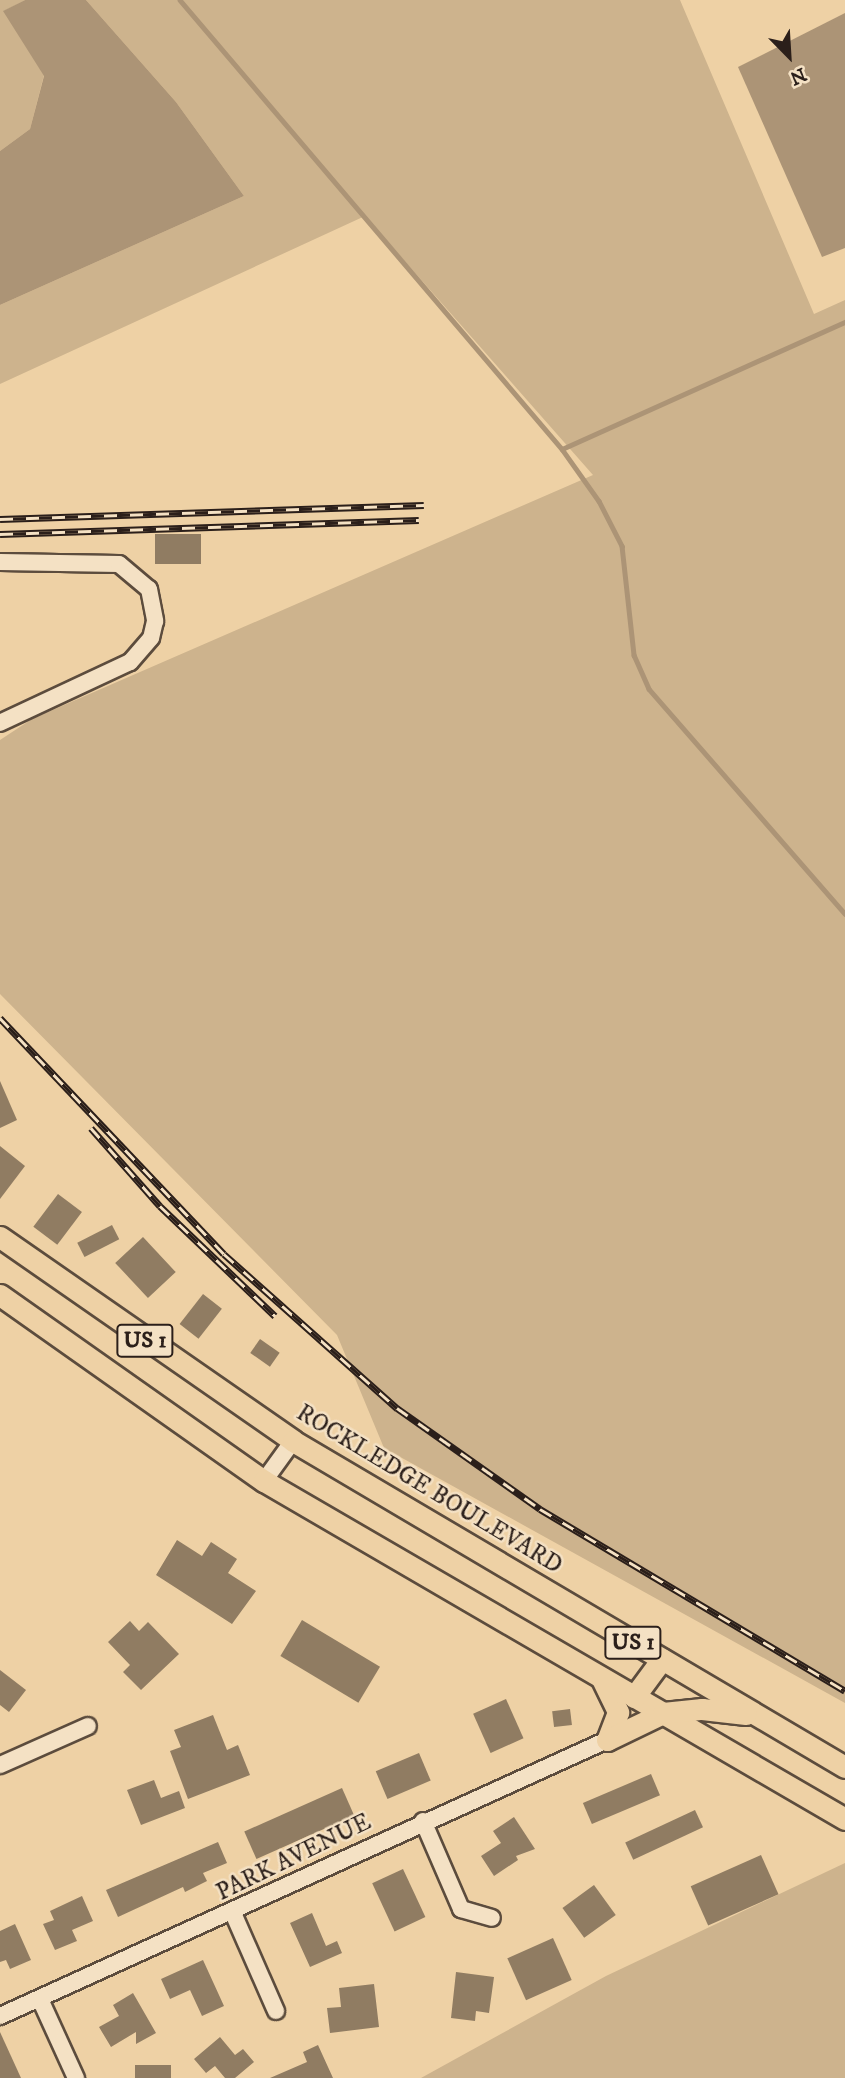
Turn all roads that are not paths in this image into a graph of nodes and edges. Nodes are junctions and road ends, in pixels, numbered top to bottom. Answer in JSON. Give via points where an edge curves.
{"nodes":[{"id":1,"x":0,"y":562,"type":"edge"},
{"id":2,"x":0,"y":723,"type":"edge"},
{"id":3,"x":0,"y":1237,"type":"edge"},
{"id":4,"x":0,"y":1295,"type":"edge"},
{"id":5,"x":293,"y":1441,"type":"junction"},
{"id":6,"x":264,"y":1481,"type":"junction"},
{"id":7,"x":662,"y":1660,"type":"junction"},
{"id":8,"x":601,"y":1677,"type":"junction"},
{"id":9,"x":635,"y":1697,"type":"junction"},
{"id":10,"x":663,"y":1713,"type":"junction"},
{"id":11,"x":755,"y":1715,"type":"junction"},
{"id":12,"x":88,"y":1727,"type":"dead end"},
{"id":13,"x":607,"y":1740,"type":"junction"},
{"id":14,"x":0,"y":1765,"type":"edge"},
{"id":15,"x":845,"y":1767,"type":"edge"},
{"id":16,"x":845,"y":1819,"type":"edge"},
{"id":17,"x":423,"y":1821,"type":"junction"},
{"id":18,"x":233,"y":1913,"type":"junction"},
{"id":19,"x":492,"y":1918,"type":"dead end"},
{"id":20,"x":40,"y":1999,"type":"junction"},
{"id":21,"x":276,"y":2011,"type":"dead end"},
{"id":22,"x":0,"y":2016,"type":"edge"},
{"id":23,"x":76,"y":2078,"type":"edge"}],
"edges":[{"from":1,"to":2,"type":"street","via":[[119,564],[149,589],[155,621],[151,638],[130,662]]},
{"from":3,"to":5,"type":"main road","name":"ROCKLEDGE BOULEVARD","number":"US 1"},
{"from":4,"to":6,"type":"main road","number":"US 1"},
{"from":5,"to":6,"type":"street"},
{"from":5,"to":7,"type":"main road","name":"ROCKLEDGE BOULEVARD","number":"US 1"},
{"from":6,"to":8,"type":"main road","number":"US 1"},
{"from":7,"to":9,"type":"main road"},
{"from":7,"to":11,"type":"main road","name":"ROCKLEDGE BOULEVARD","number":"US 1"},
{"from":8,"to":9,"type":"main road","number":"US 1"},
{"from":8,"to":13,"type":"main road","via":[[618,1712]]},
{"from":9,"to":10,"type":"main road","number":"US 1"},
{"from":10,"to":11,"type":"main road","via":[[702,1709]]},
{"from":10,"to":13,"type":"main road"},
{"from":10,"to":16,"type":"main road","number":"US 1"},
{"from":11,"to":15,"type":"main road","name":"ROCKLEDGE BOULEVARD","number":"US 1"},
{"from":12,"to":14,"type":"street"},
{"from":13,"to":17,"type":"street","name":"PARK AVENUE"},
{"from":17,"to":18,"type":"street","name":"PARK AVENUE"},
{"from":17,"to":19,"type":"street","via":[[461,1909]]},
{"from":18,"to":20,"type":"street","name":"PARK AVENUE"},
{"from":18,"to":21,"type":"street"},
{"from":20,"to":22,"type":"street","name":"PARK AVENUE"},
{"from":20,"to":23,"type":"street"}]}
